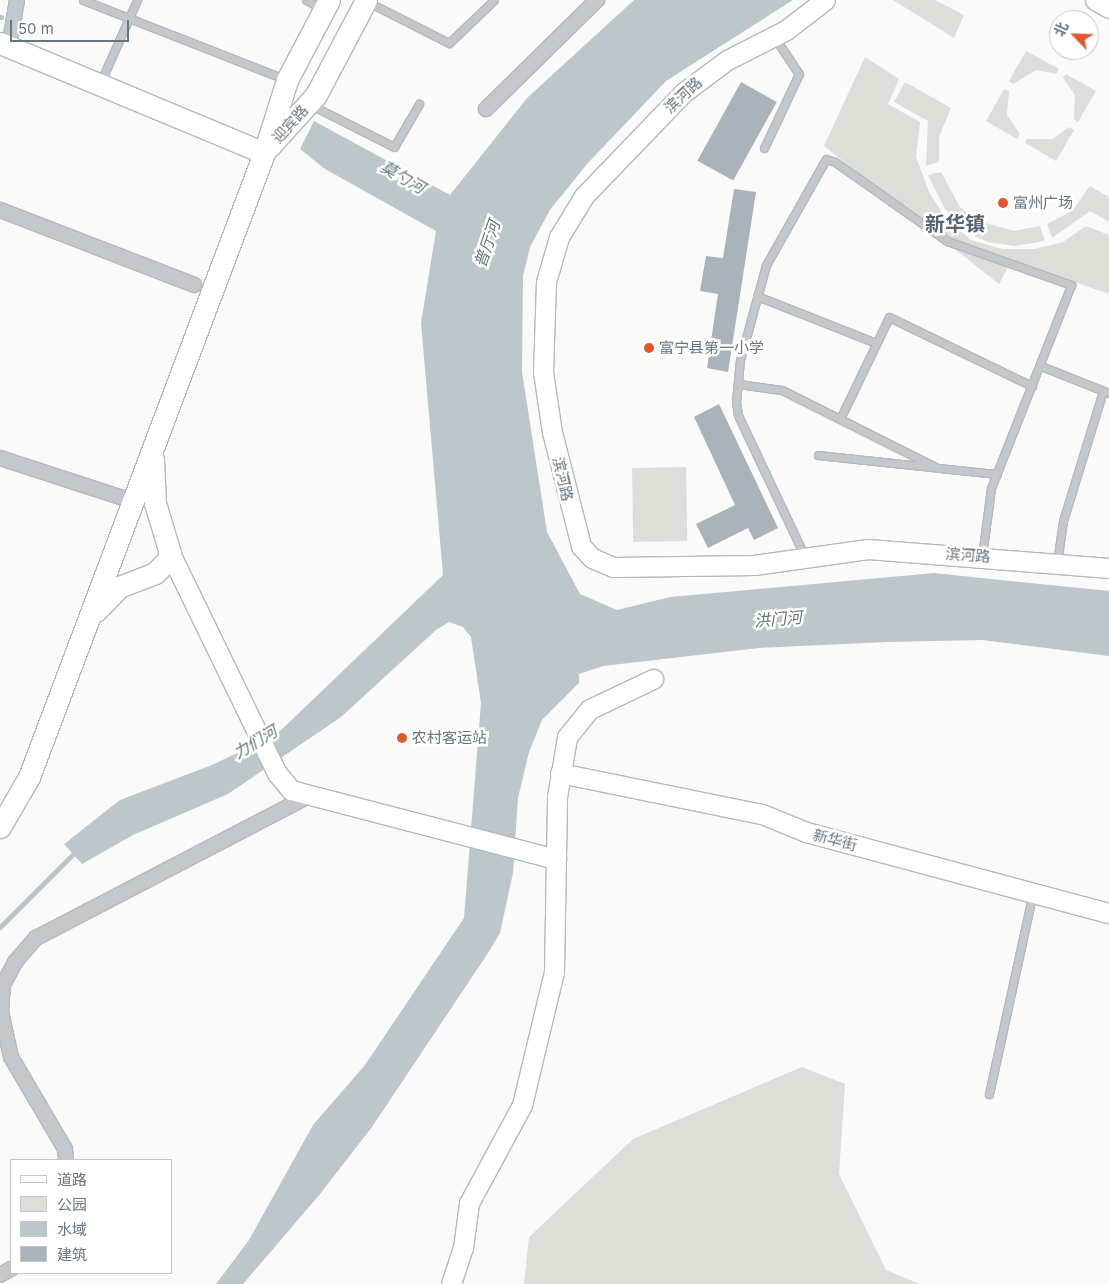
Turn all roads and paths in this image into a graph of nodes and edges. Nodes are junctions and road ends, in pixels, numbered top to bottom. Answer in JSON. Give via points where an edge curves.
{"nodes":[{"id":1,"x":17,"y":0,"type":"edge"},
{"id":2,"x":83,"y":0,"type":"edge"},
{"id":3,"x":137,"y":0,"type":"edge"},
{"id":4,"x":494,"y":0,"type":"edge"},
{"id":5,"x":597,"y":0,"type":"edge"},
{"id":6,"x":825,"y":0,"type":"edge"},
{"id":7,"x":1095,"y":0,"type":"edge"},
{"id":8,"x":366,"y":1,"type":"edge"},
{"id":9,"x":319,"y":3,"type":"edge"},
{"id":10,"x":1109,"y":8,"type":"edge"},
{"id":11,"x":129,"y":18,"type":"junction"},
{"id":12,"x":774,"y":36,"type":"junction"},
{"id":13,"x":5,"y":45,"type":"edge"},
{"id":14,"x":287,"y":80,"type":"junction"},
{"id":15,"x":101,"y":82,"type":"junction"},
{"id":16,"x":308,"y":103,"type":"junction"},
{"id":17,"x":419,"y":104,"type":"dead end"},
{"id":18,"x":486,"y":109,"type":"dead end"},
{"id":19,"x":764,"y":148,"type":"dead end"},
{"id":20,"x":264,"y":153,"type":"junction"},
{"id":21,"x":0,"y":210,"type":"edge"},
{"id":22,"x":194,"y":285,"type":"dead end"},
{"id":23,"x":757,"y":296,"type":"junction"},
{"id":24,"x":876,"y":343,"type":"junction"},
{"id":25,"x":1041,"y":366,"type":"junction"},
{"id":26,"x":738,"y":384,"type":"junction"},
{"id":27,"x":1032,"y":386,"type":"junction"},
{"id":28,"x":1106,"y":392,"type":"edge"},
{"id":29,"x":840,"y":419,"type":"junction"},
{"id":30,"x":154,"y":444,"type":"junction"},
{"id":31,"x":818,"y":455,"type":"dead end"},
{"id":32,"x":0,"y":458,"type":"edge"},
{"id":33,"x":936,"y":468,"type":"junction"},
{"id":34,"x":997,"y":474,"type":"junction"},
{"id":35,"x":120,"y":497,"type":"dead end"},
{"id":36,"x":126,"y":520,"type":"junction"},
{"id":37,"x":159,"y":522,"type":"junction"},
{"id":38,"x":170,"y":553,"type":"junction"},
{"id":39,"x":982,"y":556,"type":"junction"},
{"id":40,"x":112,"y":557,"type":"junction"},
{"id":41,"x":806,"y":559,"type":"junction"},
{"id":42,"x":1057,"y":563,"type":"junction"},
{"id":43,"x":1109,"y":568,"type":"edge"},
{"id":44,"x":146,"y":576,"type":"junction"},
{"id":45,"x":185,"y":585,"type":"junction"},
{"id":46,"x":85,"y":629,"type":"junction"},
{"id":47,"x":654,"y":679,"type":"dead end"},
{"id":48,"x":560,"y":773,"type":"junction"},
{"id":49,"x":303,"y":799,"type":"dead end"},
{"id":50,"x":0,"y":827,"type":"edge"},
{"id":51,"x":556,"y":859,"type":"junction"},
{"id":52,"x":1033,"y":893,"type":"junction"},
{"id":53,"x":1108,"y":908,"type":"edge"},
{"id":54,"x":989,"y":1094,"type":"dead end"},
{"id":55,"x":66,"y":1159,"type":"edge"},
{"id":56,"x":451,"y":1284,"type":"edge"}],
"edges":[{"from":1,"to":13,"type":"street"},
{"from":2,"to":11,"type":"lane"},
{"from":3,"to":11,"type":"lane"},
{"from":4,"to":8,"type":"lane","via":[[449,43]]},
{"from":5,"to":18,"type":"street"},
{"from":6,"to":12,"type":"street","name":"滨河路"},
{"from":7,"to":10,"type":"street"},
{"from":8,"to":16,"type":"main road","name":"迎宾路"},
{"from":9,"to":14,"type":"main road","name":"迎宾路"},
{"from":11,"to":14,"type":"lane"},
{"from":11,"to":15,"type":"lane"},
{"from":12,"to":19,"type":"lane","via":[[799,74]]},
{"from":12,"to":41,"type":"street","name":"滨河路","via":[[715,67],[684,92],[574,209],[559,237],[548,274],[543,372],[575,532],[592,558],[621,567]]},
{"from":13,"to":15,"type":"main road"},
{"from":14,"to":20,"type":"main road","name":"迎宾路"},
{"from":15,"to":20,"type":"main road"},
{"from":16,"to":17,"type":"lane","via":[[394,147]]},
{"from":16,"to":20,"type":"main road","name":"迎宾路"},
{"from":20,"to":30,"type":"main road"},
{"from":21,"to":22,"type":"street"},
{"from":23,"to":24,"type":"lane"},
{"from":23,"to":25,"type":"lane","via":[[774,250],[818,167],[831,160],[947,241],[1071,286]]},
{"from":23,"to":26,"type":"lane"},
{"from":24,"to":27,"type":"lane","via":[[889,317]]},
{"from":24,"to":29,"type":"lane"},
{"from":25,"to":27,"type":"lane"},
{"from":25,"to":28,"type":"lane"},
{"from":26,"to":29,"type":"lane","via":[[777,388]]},
{"from":26,"to":41,"type":"lane","via":[[738,415]]},
{"from":27,"to":34,"type":"lane"},
{"from":28,"to":42,"type":"lane","via":[[1063,521]]},
{"from":29,"to":33,"type":"lane"},
{"from":30,"to":36,"type":"main road"},
{"from":30,"to":37,"type":"main road"},
{"from":31,"to":33,"type":"lane"},
{"from":32,"to":35,"type":"street"},
{"from":33,"to":34,"type":"lane"},
{"from":34,"to":39,"type":"lane","via":[[988,503]]},
{"from":36,"to":37,"type":"main road","via":[[143,516]]},
{"from":36,"to":40,"type":"main road"},
{"from":37,"to":38,"type":"main road"},
{"from":38,"to":44,"type":"main road","via":[[162,568]]},
{"from":38,"to":45,"type":"street"},
{"from":39,"to":41,"type":"street","name":"滨河路","via":[[868,549]]},
{"from":39,"to":42,"type":"street","name":"滨河路"},
{"from":40,"to":44,"type":"main road","via":[[122,571]]},
{"from":40,"to":46,"type":"main road"},
{"from":42,"to":43,"type":"street","name":"滨河路"},
{"from":44,"to":45,"type":"street","via":[[168,575]]},
{"from":44,"to":46,"type":"main road","via":[[112,594]]},
{"from":45,"to":51,"type":"street","via":[[277,773],[291,790]]},
{"from":46,"to":50,"type":"main road","via":[[29,777]]},
{"from":47,"to":48,"type":"street","via":[[580,716],[567,737]]},
{"from":48,"to":51,"type":"street"},
{"from":48,"to":52,"type":"street","name":"新华街","via":[[762,814],[806,832]]},
{"from":49,"to":55,"type":"street","via":[[36,938],[16,962],[4,985],[1,1012],[10,1057],[64,1149]]},
{"from":51,"to":56,"type":"street","via":[[554,972],[538,1044],[522,1105],[469,1203],[463,1248]]},
{"from":52,"to":53,"type":"street","name":"新华街"},
{"from":52,"to":54,"type":"lane"}]}
